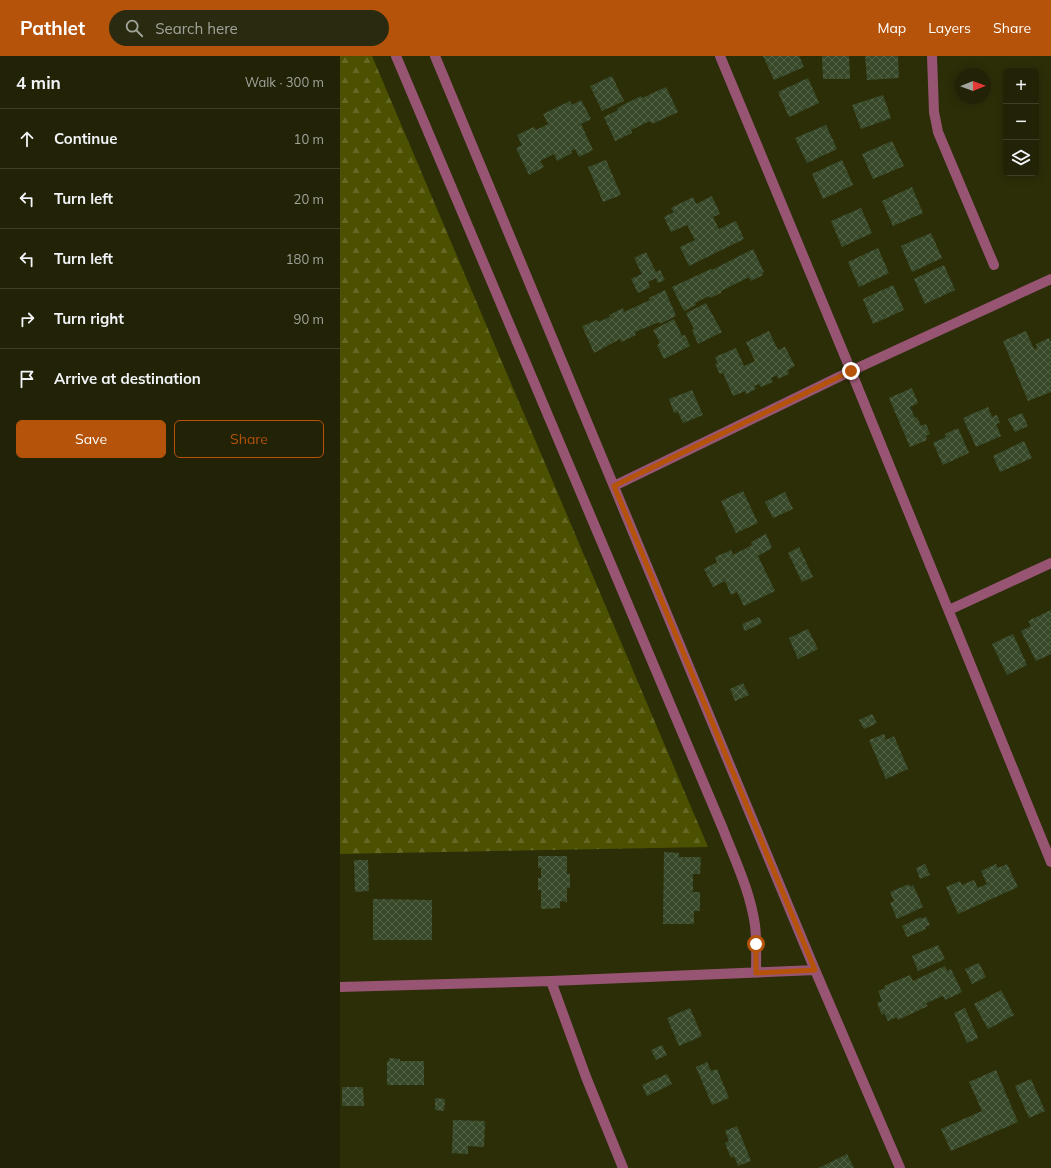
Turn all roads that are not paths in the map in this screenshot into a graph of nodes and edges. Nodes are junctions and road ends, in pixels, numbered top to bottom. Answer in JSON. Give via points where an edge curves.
{"nodes":[{"id":1,"x":396,"y":56,"type":"edge"},
{"id":2,"x":435,"y":56,"type":"edge"},
{"id":3,"x":720,"y":56,"type":"edge"},
{"id":4,"x":932,"y":56,"type":"edge"},
{"id":5,"x":994,"y":265,"type":"dead end"},
{"id":6,"x":1051,"y":279,"type":"edge"},
{"id":7,"x":851,"y":371,"type":"junction"},
{"id":8,"x":614,"y":486,"type":"junction"},
{"id":9,"x":1051,"y":562,"type":"edge"},
{"id":10,"x":949,"y":610,"type":"junction"},
{"id":11,"x":1051,"y":862,"type":"edge"},
{"id":12,"x":815,"y":970,"type":"junction"},
{"id":13,"x":756,"y":973,"type":"junction"},
{"id":14,"x":551,"y":981,"type":"junction"},
{"id":15,"x":340,"y":986,"type":"edge"},
{"id":16,"x":623,"y":1168,"type":"edge"},
{"id":17,"x":900,"y":1168,"type":"edge"}],
"edges":[{"from":1,"to":13,"type":"street","via":[[724,829],[750,901],[756,938]]},
{"from":2,"to":8,"type":"street"},
{"from":3,"to":7,"type":"street"},
{"from":4,"to":5,"type":"street","via":[[934,112],[938,132]]},
{"from":6,"to":7,"type":"street"},
{"from":7,"to":8,"type":"street"},
{"from":7,"to":10,"type":"street"},
{"from":8,"to":12,"type":"street"},
{"from":9,"to":10,"type":"street"},
{"from":10,"to":11,"type":"street"},
{"from":12,"to":13,"type":"street"},
{"from":12,"to":17,"type":"street"},
{"from":13,"to":14,"type":"street"},
{"from":14,"to":15,"type":"street"},
{"from":14,"to":16,"type":"street"}]}
